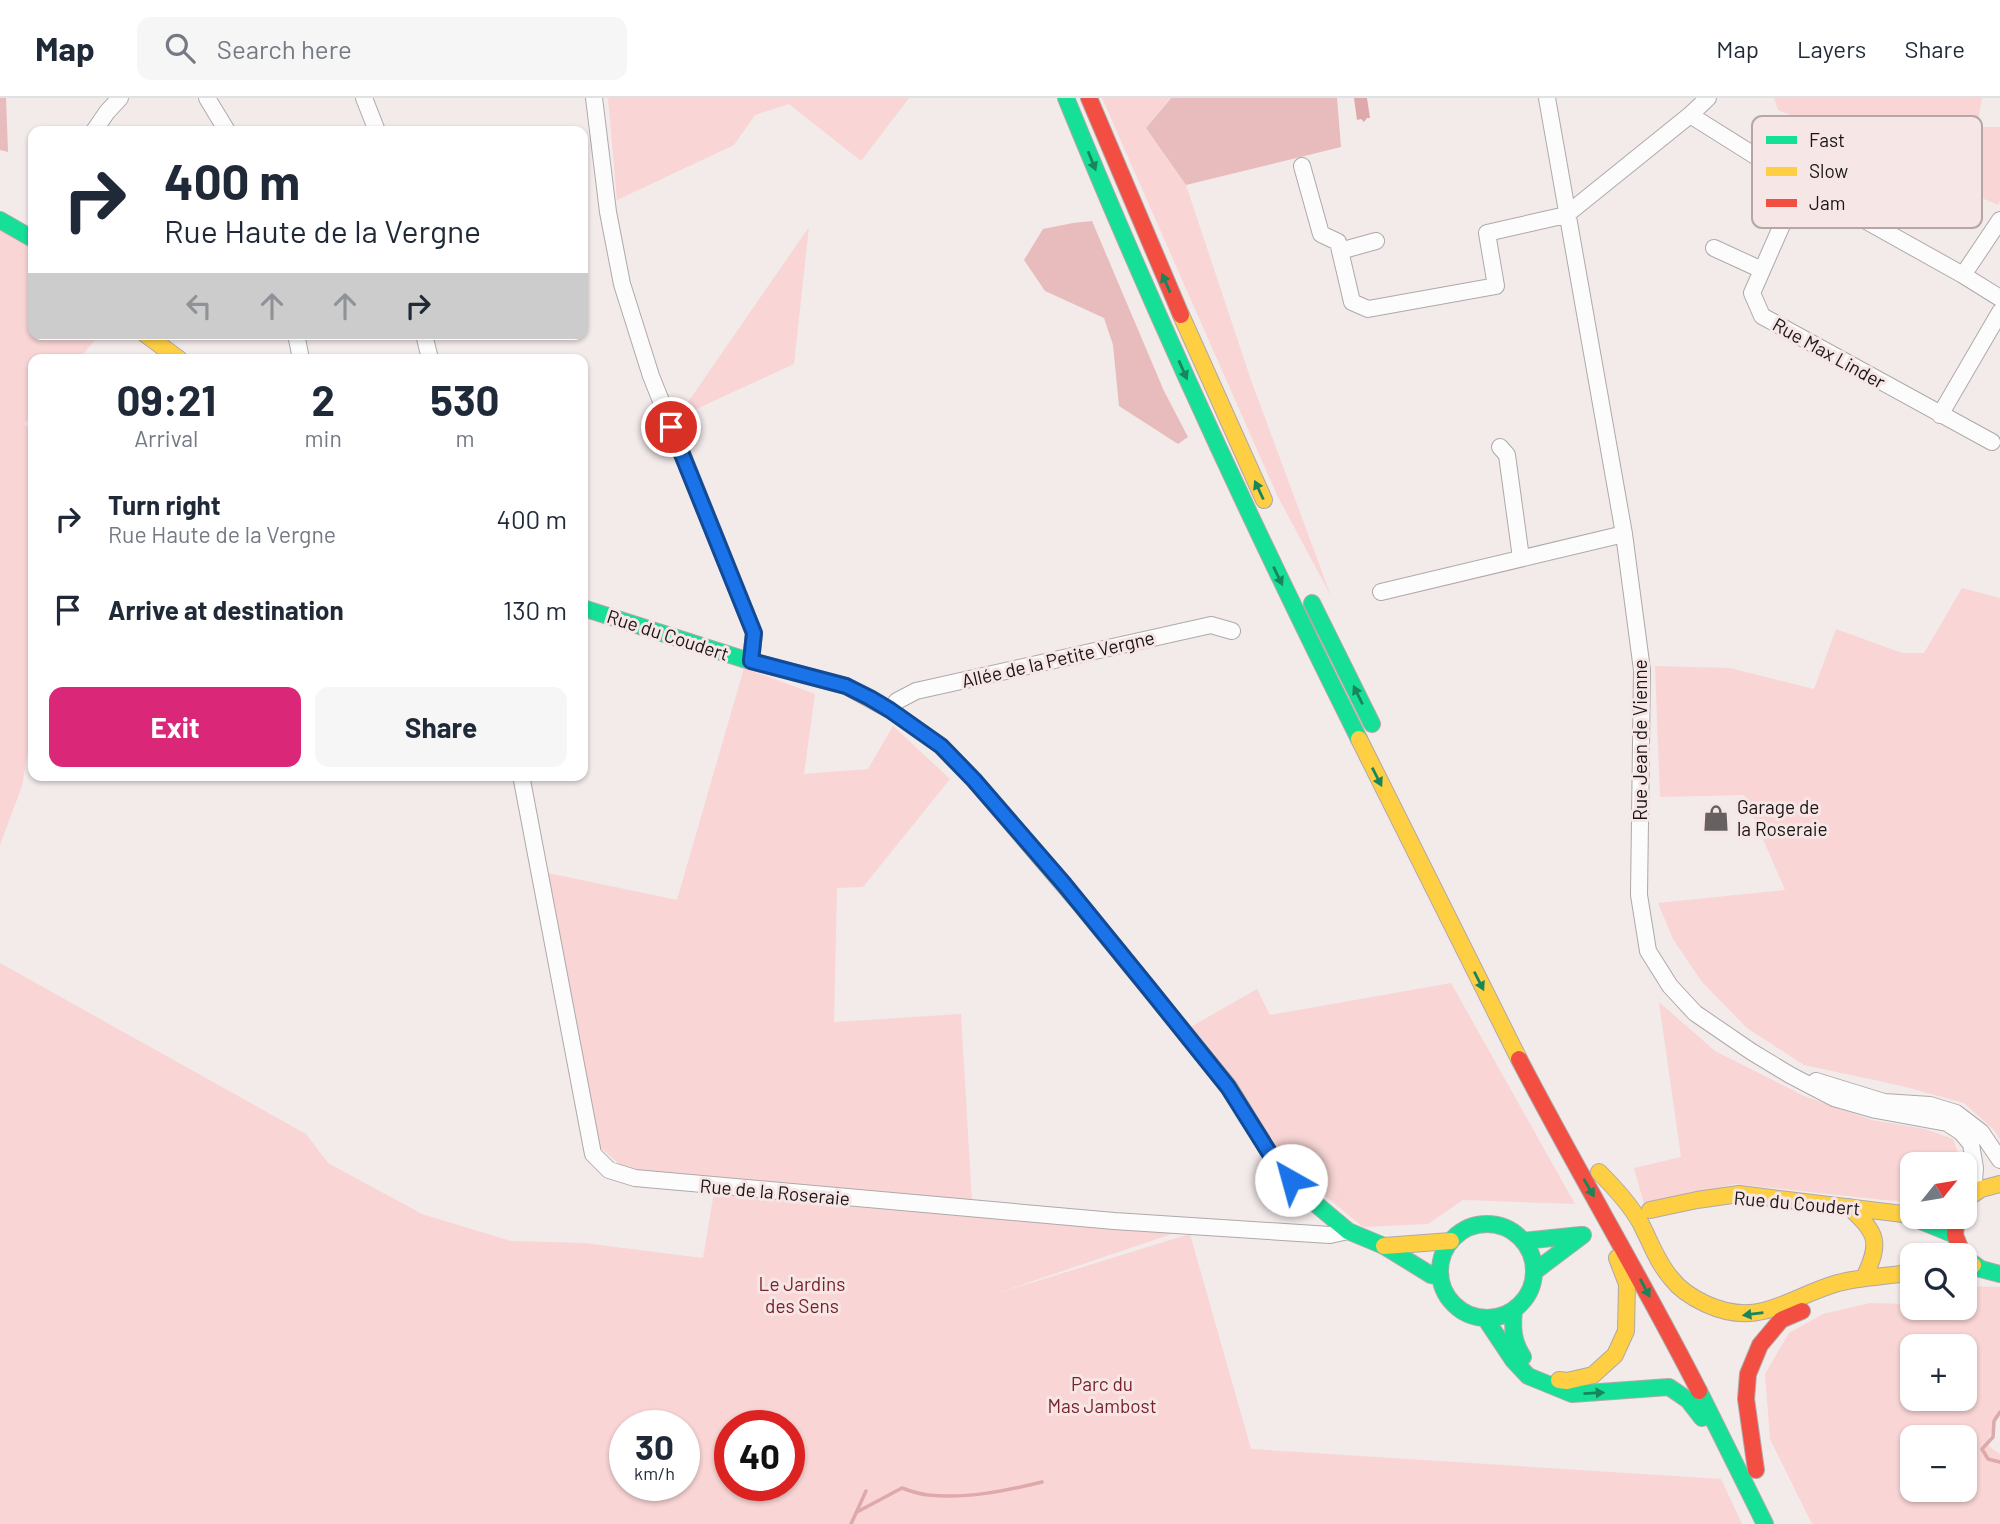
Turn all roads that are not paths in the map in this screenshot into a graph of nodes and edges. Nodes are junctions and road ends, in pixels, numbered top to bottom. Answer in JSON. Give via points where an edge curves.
{"nodes":[{"id":1,"x":120,"y":98,"type":"edge"},
{"id":2,"x":207,"y":98,"type":"edge"},
{"id":3,"x":364,"y":98,"type":"edge"},
{"id":4,"x":594,"y":98,"type":"edge"},
{"id":5,"x":1066,"y":98,"type":"edge"},
{"id":6,"x":1089,"y":98,"type":"edge"},
{"id":7,"x":1708,"y":98,"type":"edge"},
{"id":8,"x":1553,"y":100,"type":"edge"},
{"id":9,"x":1690,"y":115,"type":"junction"},
{"id":10,"x":97,"y":126,"type":"edge"},
{"id":11,"x":224,"y":126,"type":"edge"},
{"id":12,"x":375,"y":126,"type":"edge"},
{"id":13,"x":1752,"y":154,"type":"edge"},
{"id":14,"x":1302,"y":166,"type":"dead end"},
{"id":15,"x":1566,"y":215,"type":"junction"},
{"id":16,"x":0,"y":220,"type":"edge"},
{"id":17,"x":2000,"y":220,"type":"edge"},
{"id":18,"x":1781,"y":228,"type":"edge"},
{"id":19,"x":1879,"y":228,"type":"edge"},
{"id":20,"x":28,"y":236,"type":"edge"},
{"id":21,"x":1376,"y":241,"type":"dead end"},
{"id":22,"x":1714,"y":248,"type":"dead end"},
{"id":23,"x":1340,"y":251,"type":"junction"},
{"id":24,"x":1762,"y":270,"type":"junction"},
{"id":25,"x":1963,"y":275,"type":"junction"},
{"id":26,"x":2000,"y":298,"type":"edge"},
{"id":27,"x":2000,"y":312,"type":"edge"},
{"id":28,"x":153,"y":340,"type":"edge"},
{"id":29,"x":172,"y":354,"type":"edge"},
{"id":30,"x":1940,"y":415,"type":"junction"},
{"id":31,"x":1992,"y":442,"type":"dead end"},
{"id":32,"x":1500,"y":447,"type":"dead end"},
{"id":33,"x":1272,"y":518,"type":"dead end"},
{"id":34,"x":1624,"y":534,"type":"junction"},
{"id":35,"x":1521,"y":558,"type":"junction"},
{"id":36,"x":1381,"y":592,"type":"dead end"},
{"id":37,"x":1308,"y":594,"type":"dead end"},
{"id":38,"x":588,"y":610,"type":"edge"},
{"id":39,"x":1232,"y":631,"type":"dead end"},
{"id":40,"x":751,"y":661,"type":"junction"},
{"id":41,"x":890,"y":710,"type":"junction"},
{"id":42,"x":1382,"y":744,"type":"dead end"},
{"id":43,"x":522,"y":781,"type":"edge"},
{"id":44,"x":1790,"y":1075,"type":"junction"},
{"id":45,"x":1972,"y":1152,"type":"edge"},
{"id":46,"x":2000,"y":1160,"type":"edge"},
{"id":47,"x":2000,"y":1184,"type":"edge"},
{"id":48,"x":1978,"y":1190,"type":"edge"},
{"id":49,"x":1849,"y":1208,"type":"junction"},
{"id":50,"x":1650,"y":1210,"type":"dead end"},
{"id":51,"x":1900,"y":1212,"type":"edge"},
{"id":52,"x":1613,"y":1229,"type":"junction"},
{"id":53,"x":1929,"y":1229,"type":"edge"},
{"id":54,"x":1348,"y":1231,"type":"junction"},
{"id":55,"x":1451,"y":1241,"type":"junction"},
{"id":56,"x":1523,"y":1241,"type":"junction"},
{"id":57,"x":1947,"y":1243,"type":"edge"},
{"id":58,"x":1384,"y":1246,"type":"junction"},
{"id":59,"x":1977,"y":1266,"type":"edge"},
{"id":60,"x":1534,"y":1272,"type":"junction"},
{"id":61,"x":2000,"y":1274,"type":"edge"},
{"id":62,"x":1900,"y":1275,"type":"edge"},
{"id":63,"x":1440,"y":1277,"type":"junction"},
{"id":64,"x":1864,"y":1278,"type":"junction"},
{"id":65,"x":1900,"y":1287,"type":"edge"},
{"id":66,"x":1667,"y":1295,"type":"dead end"},
{"id":67,"x":1514,"y":1310,"type":"junction"},
{"id":68,"x":1485,"y":1318,"type":"junction"},
{"id":69,"x":1733,"y":1423,"type":"dead end"},
{"id":70,"x":1754,"y":1478,"type":"junction"},
{"id":71,"x":1765,"y":1524,"type":"edge"}],
"edges":[{"from":1,"to":10,"type":"street"},
{"from":2,"to":11,"type":"street"},
{"from":3,"to":12,"type":"street"},
{"from":4,"to":40,"type":"street","via":[[622,284],[651,376],[754,633]]},
{"from":5,"to":52,"type":"main road","one_way":true,"via":[[1202,414],[1324,673],[1565,1147]]},
{"from":33,"to":6,"type":"main road","one_way":true},
{"from":7,"to":9,"type":"street"},
{"from":8,"to":15,"type":"street","name":"Rue Jean de Vienne"},
{"from":9,"to":13,"type":"street"},
{"from":9,"to":15,"type":"street"},
{"from":14,"to":23,"type":"street","via":[[1321,234],[1338,242]]},
{"from":15,"to":23,"type":"street","via":[[1488,233],[1496,286],[1368,309],[1352,302]]},
{"from":15,"to":34,"type":"street","name":"Rue Jean de Vienne"},
{"from":16,"to":20,"type":"main road"},
{"from":17,"to":25,"type":"street"},
{"from":18,"to":24,"type":"street","name":"Rue Max Linder"},
{"from":19,"to":25,"type":"street"},
{"from":21,"to":23,"type":"street"},
{"from":22,"to":24,"type":"street"},
{"from":24,"to":30,"type":"street","name":"Rue Max Linder","via":[[1752,293],[1762,316]]},
{"from":25,"to":26,"type":"street"},
{"from":27,"to":30,"type":"street"},
{"from":28,"to":29,"type":"main road"},
{"from":30,"to":31,"type":"street","name":"Rue Max Linder"},
{"from":32,"to":35,"type":"street","via":[[1507,455]]},
{"from":34,"to":35,"type":"street"},
{"from":34,"to":44,"type":"street","name":"Rue Jean de Vienne","via":[[1642,670],[1639,895],[1648,951],[1670,986],[1695,1013]]},
{"from":35,"to":36,"type":"street"},
{"from":42,"to":37,"type":"main road","one_way":true},
{"from":38,"to":40,"type":"main road","name":"Rue du Coudert"},
{"from":39,"to":41,"type":"street","name":"Allée de la Petite Vergne","via":[[1211,625],[916,691]]},
{"from":40,"to":41,"type":"main road","name":"Rue du Coudert","via":[[846,686]]},
{"from":41,"to":54,"type":"main road","name":"Rue du Coudert","via":[[941,746],[974,780],[1228,1087],[1284,1172]]},
{"from":43,"to":54,"type":"street","name":"Rue de la Roseraie","via":[[593,1154],[609,1170],[647,1180],[1114,1221],[1330,1235]]},
{"from":44,"to":45,"type":"street","name":"Rue Jean de Vienne","via":[[1834,1098],[1947,1123],[1961,1132]]},
{"from":44,"to":46,"type":"street","via":[[1884,1102],[1956,1112],[1981,1132]]},
{"from":47,"to":48,"type":"main road"},
{"from":49,"to":50,"type":"main road","name":"Rue du Coudert","via":[[1739,1194]]},
{"from":49,"to":51,"type":"main road","name":"Rue du Coudert"},
{"from":49,"to":64,"type":"main road","via":[[1875,1238],[1874,1256]]},
{"from":52,"to":67,"type":"main road","via":[[1627,1284],[1626,1331],[1615,1355],[1593,1375],[1567,1381],[1551,1379],[1532,1368],[1514,1342]]},
{"from":52,"to":70,"type":"main road","one_way":true},
{"from":53,"to":57,"type":"main road","name":"Rue du Coudert"},
{"from":54,"to":58,"type":"main road","name":"Rue du Coudert"},
{"from":55,"to":56,"type":"main road","via":[[1461,1232],[1487,1224],[1513,1232]]},
{"from":55,"to":58,"type":"main road","name":"Rue du Coudert"},
{"from":55,"to":63,"type":"main road"},
{"from":56,"to":60,"type":"main road"},
{"from":56,"to":60,"type":"main road","via":[[1583,1235]]},
{"from":58,"to":63,"type":"main road","name":"Rue du Coudert"},
{"from":59,"to":61,"type":"main road","name":"Rue du Coudert"},
{"from":60,"to":67,"type":"main road","via":[[1525,1300]]},
{"from":62,"to":64,"type":"main road"},
{"from":63,"to":68,"type":"main road","via":[[1460,1310]]},
{"from":64,"to":66,"type":"main road","one_way":true,"via":[[1747,1316],[1712,1309],[1668,1275],[1630,1205],[1596,1166]]},
{"from":65,"to":70,"type":"main road","via":[[1858,1291],[1816,1304],[1781,1320],[1760,1345],[1748,1374],[1746,1399]]},
{"from":67,"to":68,"type":"main road"},
{"from":68,"to":70,"type":"main road","one_way":true,"via":[[1528,1376],[1552,1387],[1572,1394],[1669,1387],[1679,1391],[1696,1408],[1722,1457]]},
{"from":69,"to":70,"type":"main road"},
{"from":70,"to":71,"type":"main road"}]}
